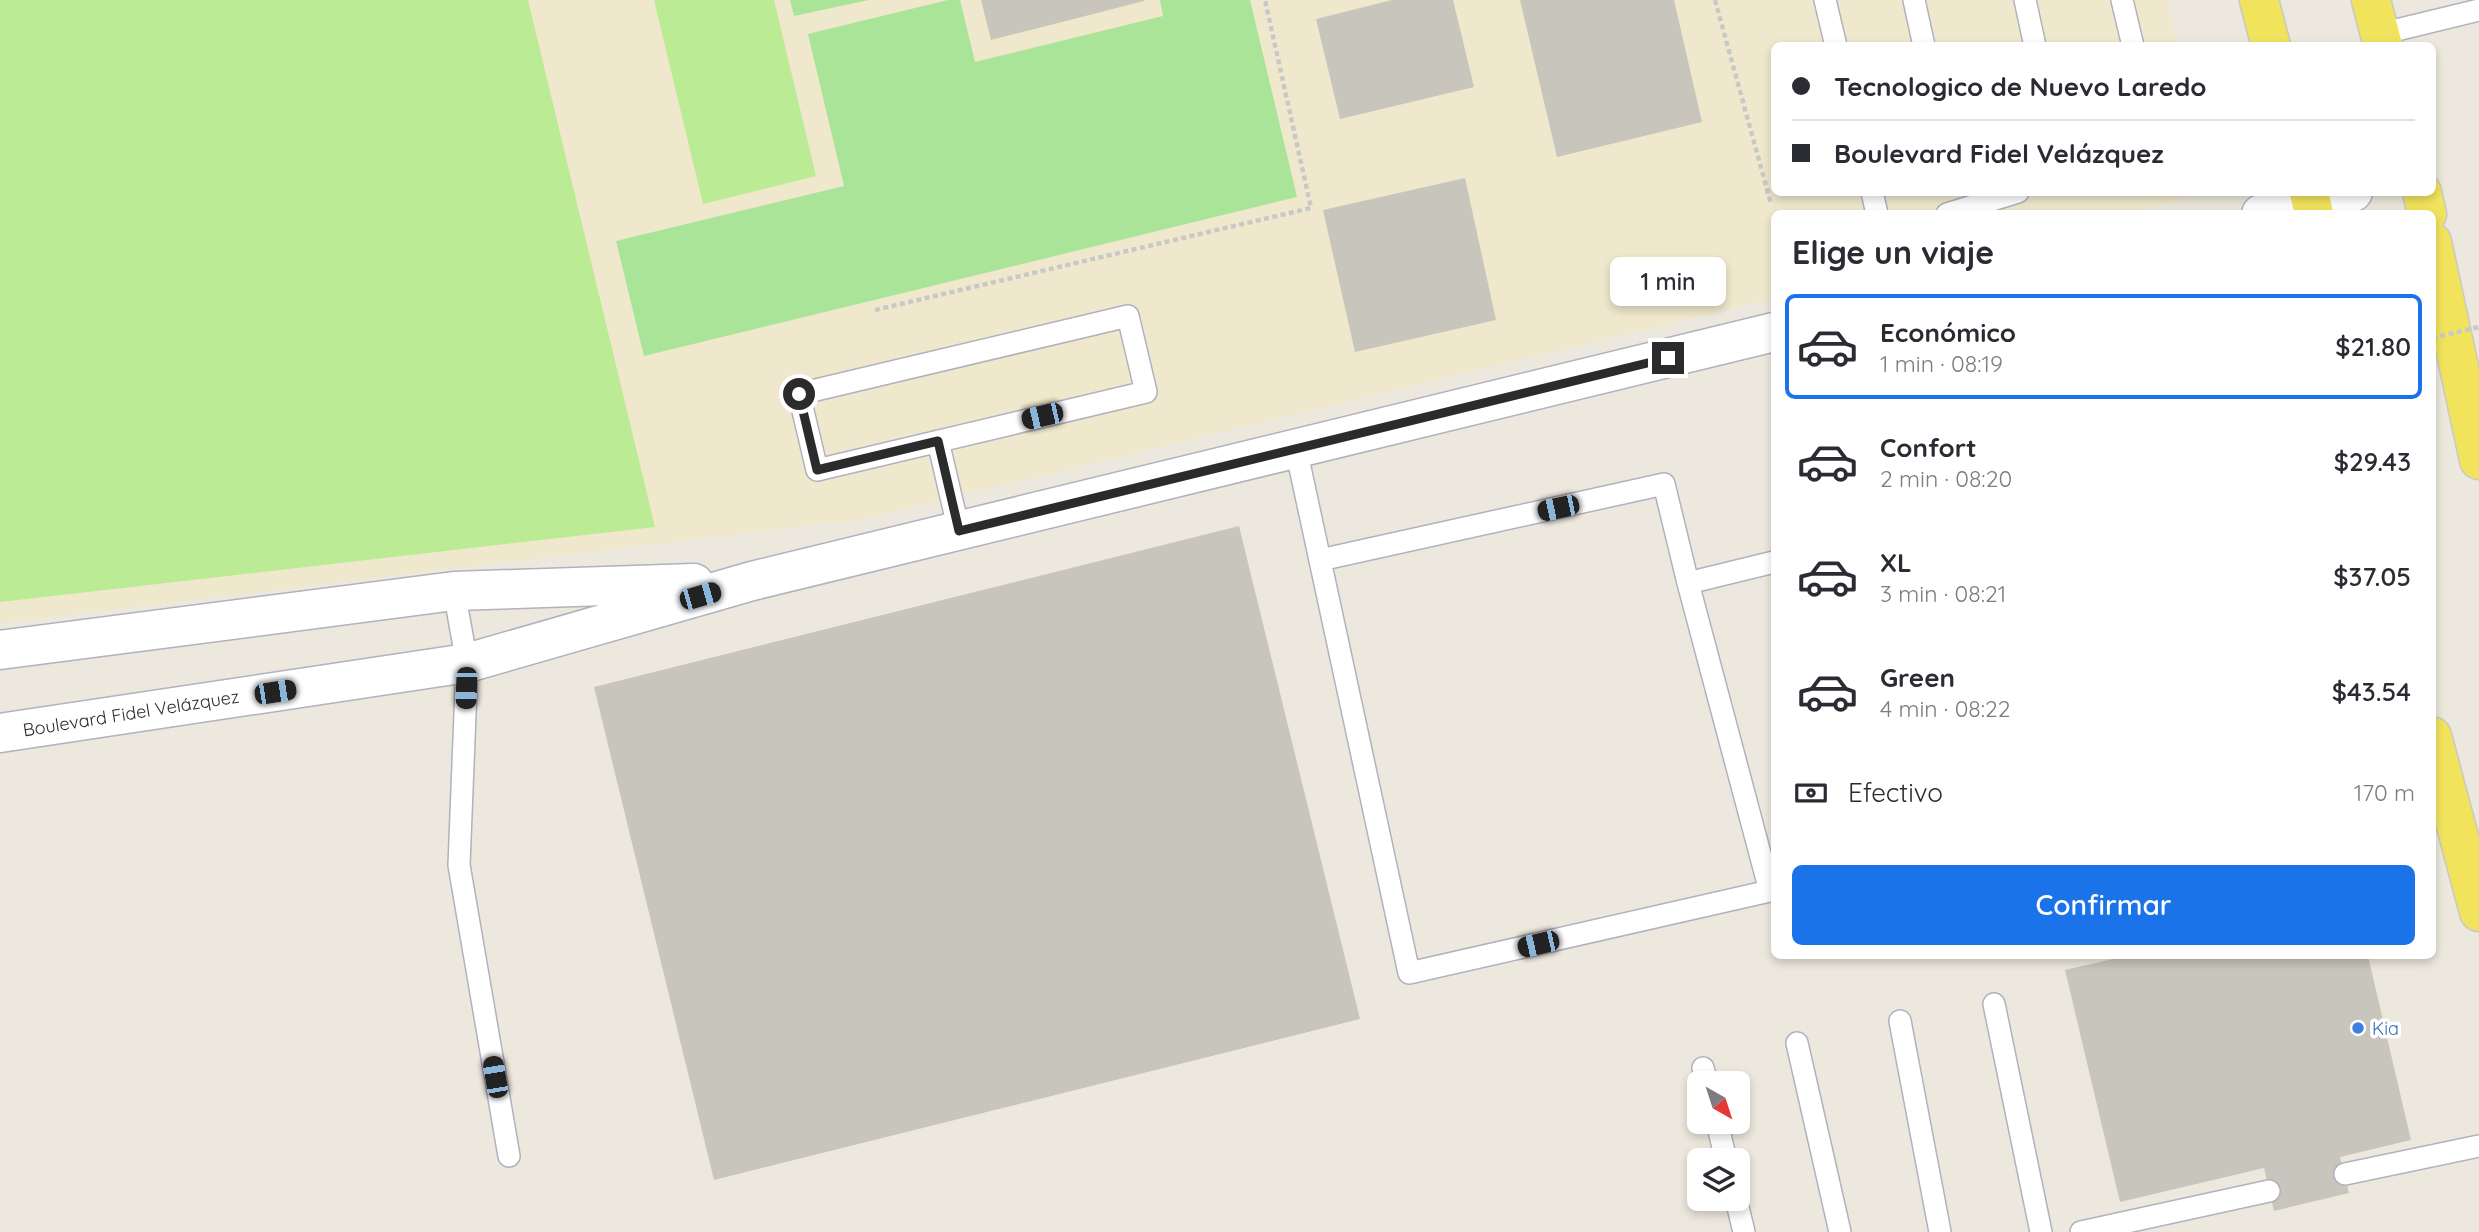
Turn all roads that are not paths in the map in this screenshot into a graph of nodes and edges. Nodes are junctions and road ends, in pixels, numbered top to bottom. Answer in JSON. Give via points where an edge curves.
{"nodes":[{"id":1,"x":1825,"y":0,"type":"edge"},
{"id":2,"x":1914,"y":0,"type":"edge"},
{"id":3,"x":2025,"y":0,"type":"edge"},
{"id":4,"x":2122,"y":0,"type":"edge"},
{"id":5,"x":2259,"y":0,"type":"edge"},
{"id":6,"x":2479,"y":10,"type":"edge"},
{"id":7,"x":2378,"y":26,"type":"edge"},
{"id":8,"x":1835,"y":42,"type":"edge"},
{"id":9,"x":1923,"y":42,"type":"edge"},
{"id":10,"x":2034,"y":42,"type":"edge"},
{"id":11,"x":2132,"y":42,"type":"edge"},
{"id":12,"x":2270,"y":42,"type":"edge"},
{"id":13,"x":2002,"y":196,"type":"edge"},
{"id":14,"x":2338,"y":196,"type":"edge"},
{"id":15,"x":2311,"y":203,"type":"edge"},
{"id":16,"x":1958,"y":207,"type":"edge"},
{"id":17,"x":2279,"y":210,"type":"edge"},
{"id":18,"x":2436,"y":261,"type":"edge"},
{"id":19,"x":1771,"y":333,"type":"edge"},
{"id":20,"x":938,"y":441,"type":"junction"},
{"id":21,"x":1296,"y":449,"type":"junction"},
{"id":22,"x":2479,"y":460,"type":"edge"},
{"id":23,"x":959,"y":531,"type":"junction"},
{"id":24,"x":1320,"y":560,"type":"junction"},
{"id":25,"x":1771,"y":563,"type":"edge"},
{"id":26,"x":752,"y":582,"type":"junction"},
{"id":27,"x":1688,"y":583,"type":"junction"},
{"id":28,"x":454,"y":591,"type":"junction"},
{"id":29,"x":0,"y":650,"type":"edge"},
{"id":30,"x":467,"y":663,"type":"junction"},
{"id":31,"x":0,"y":733,"type":"edge"},
{"id":32,"x":2436,"y":750,"type":"edge"},
{"id":33,"x":1771,"y":887,"type":"edge"},
{"id":34,"x":1771,"y":891,"type":"edge"},
{"id":35,"x":2479,"y":912,"type":"edge"},
{"id":36,"x":1994,"y":1004,"type":"dead end"},
{"id":37,"x":1900,"y":1021,"type":"dead end"},
{"id":38,"x":1797,"y":1043,"type":"dead end"},
{"id":39,"x":2479,"y":1146,"type":"edge"},
{"id":40,"x":509,"y":1156,"type":"dead end"},
{"id":41,"x":2345,"y":1174,"type":"dead end"},
{"id":42,"x":2269,"y":1191,"type":"dead end"},
{"id":43,"x":1738,"y":1211,"type":"edge"},
{"id":44,"x":1744,"y":1232,"type":"edge"},
{"id":45,"x":1840,"y":1232,"type":"edge"},
{"id":46,"x":1940,"y":1232,"type":"edge"},
{"id":47,"x":2041,"y":1232,"type":"edge"},
{"id":48,"x":2081,"y":1232,"type":"edge"}],
"edges":[{"from":1,"to":8,"type":"lane"},
{"from":2,"to":9,"type":"lane"},
{"from":3,"to":10,"type":"lane"},
{"from":4,"to":11,"type":"lane"},
{"from":5,"to":12,"type":"main road"},
{"from":6,"to":7,"type":"lane"},
{"from":13,"to":16,"type":"lane"},
{"from":14,"to":15,"type":"street"},
{"from":15,"to":17,"type":"street"},
{"from":18,"to":22,"type":"main road"},
{"from":19,"to":21,"type":"street","name":"Boulevard Fidel Velázquez"},
{"from":20,"to":20,"type":"lane","via":[[817,470],[799,394],[1128,316],[1146,392]]},
{"from":20,"to":23,"type":"lane"},
{"from":21,"to":23,"type":"street","name":"Boulevard Fidel Velázquez"},
{"from":21,"to":24,"type":"lane"},
{"from":23,"to":26,"type":"street","name":"Boulevard Fidel Velázquez"},
{"from":24,"to":27,"type":"lane","via":[[1664,484]]},
{"from":24,"to":34,"type":"lane","via":[[1409,973]]},
{"from":25,"to":27,"type":"lane"},
{"from":26,"to":28,"type":"street","name":"Boulevard Fidel Velázquez"},
{"from":26,"to":30,"type":"street","name":"Boulevard Fidel Velázquez"},
{"from":27,"to":33,"type":"lane"},
{"from":28,"to":29,"type":"street","name":"Boulevard Fidel Velázquez"},
{"from":28,"to":30,"type":"lane"},
{"from":30,"to":31,"type":"street","name":"Boulevard Fidel Velázquez"},
{"from":30,"to":40,"type":"lane","via":[[459,864]]},
{"from":32,"to":35,"type":"main road"},
{"from":36,"to":47,"type":"lane"},
{"from":37,"to":46,"type":"lane"},
{"from":38,"to":45,"type":"lane"},
{"from":39,"to":41,"type":"lane"},
{"from":42,"to":48,"type":"lane"},
{"from":43,"to":44,"type":"lane"}]}
